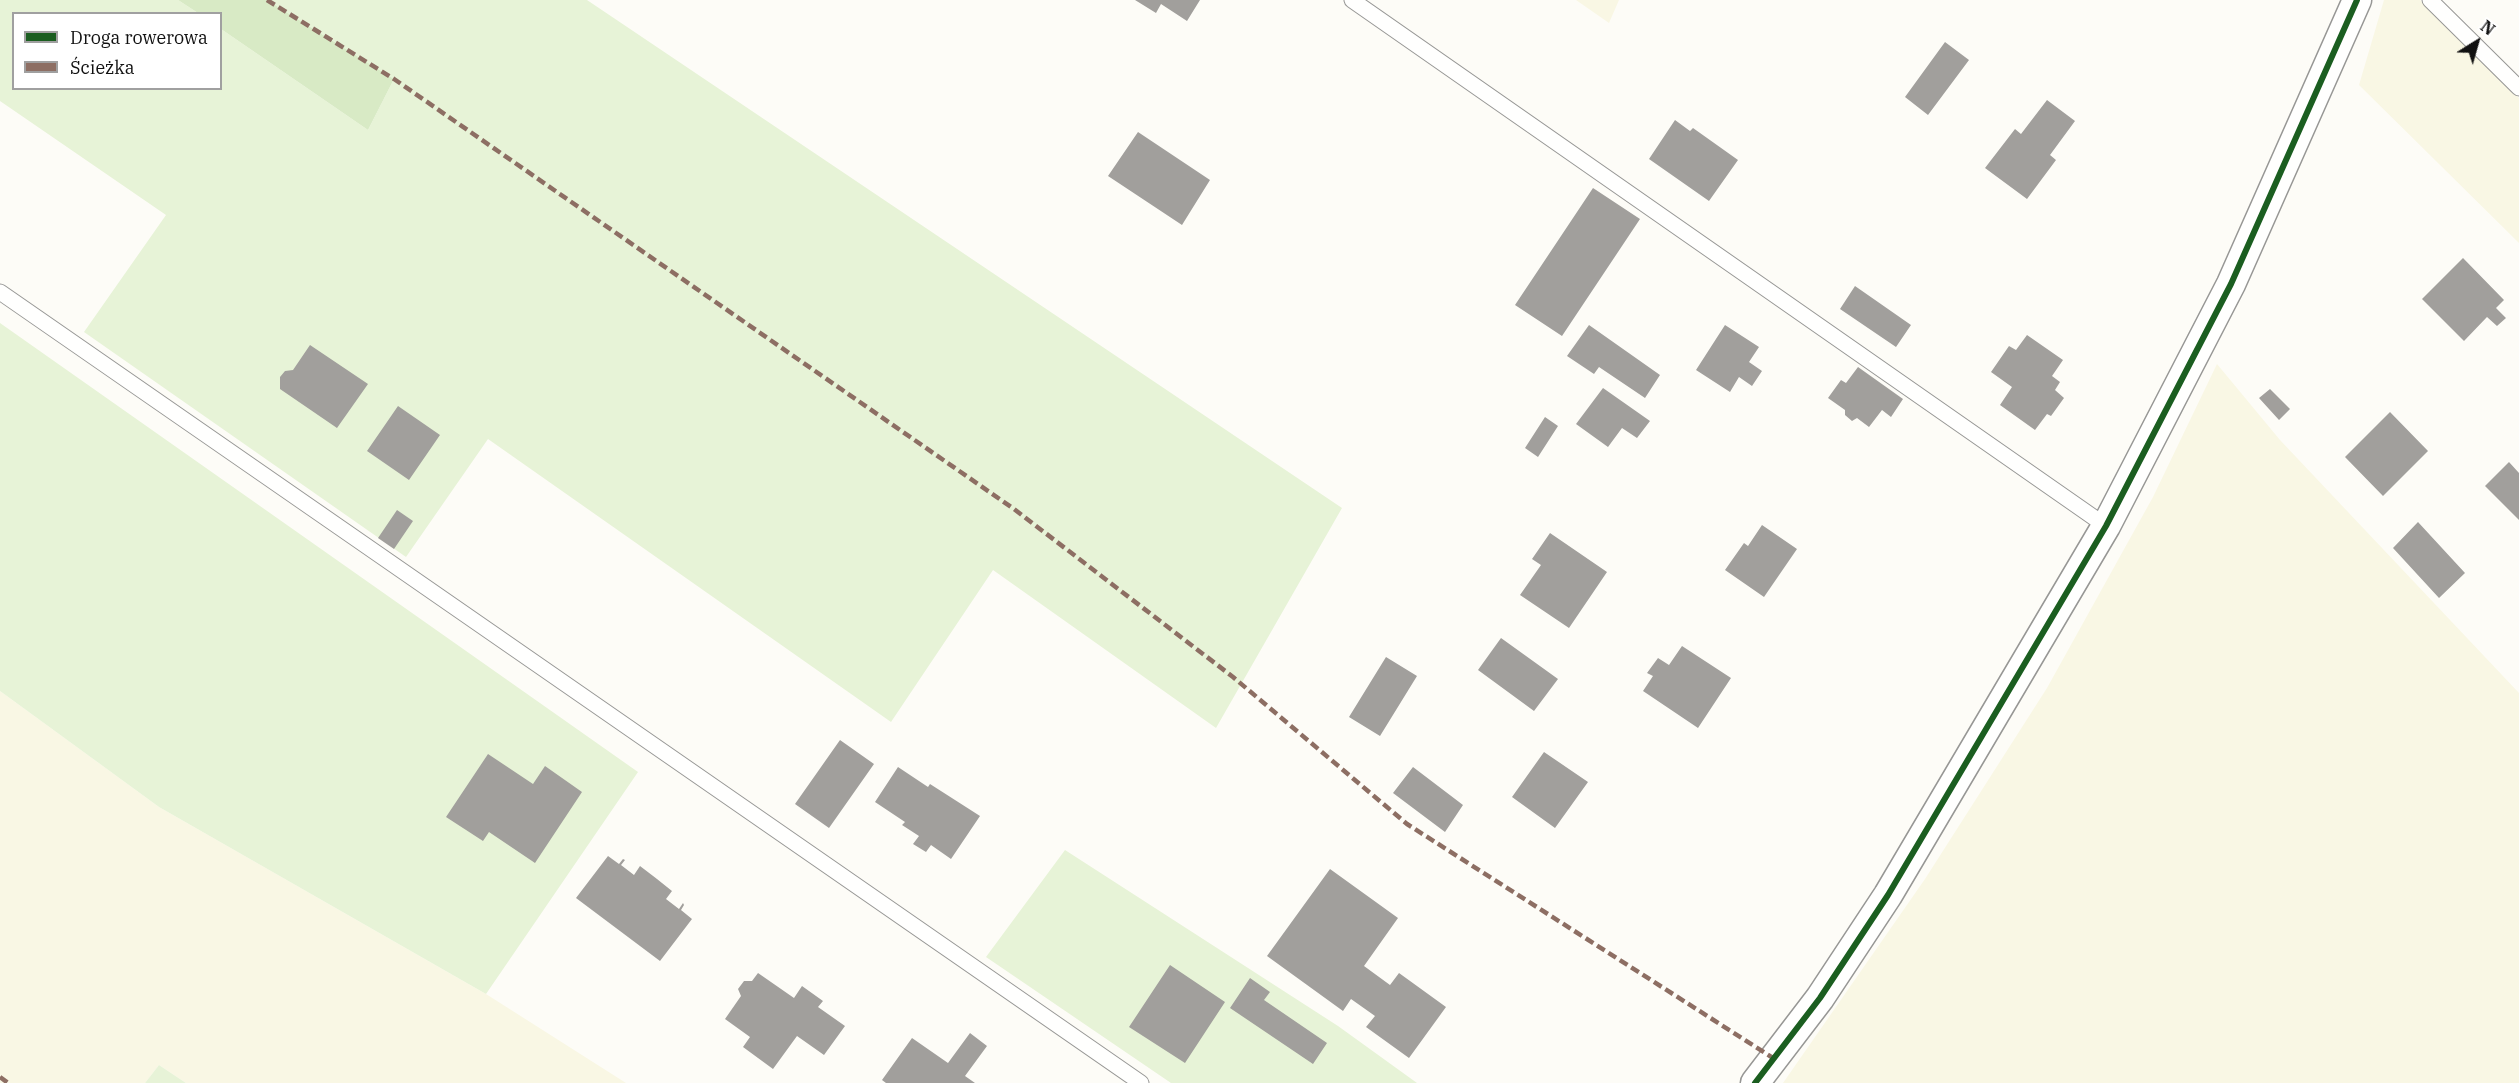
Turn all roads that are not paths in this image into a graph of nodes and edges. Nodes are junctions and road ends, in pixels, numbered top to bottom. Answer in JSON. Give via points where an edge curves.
{"nodes":[{"id":1,"x":1352,"y":0,"type":"edge"},
{"id":2,"x":2357,"y":0,"type":"edge"},
{"id":3,"x":2430,"y":0,"type":"edge"},
{"id":4,"x":2519,"y":88,"type":"edge"},
{"id":5,"x":0,"y":292,"type":"edge"},
{"id":6,"x":2106,"y":526,"type":"junction"},
{"id":7,"x":1141,"y":1083,"type":"edge"},
{"id":8,"x":1755,"y":1083,"type":"edge"}],
"edges":[{"from":1,"to":6,"type":"lane"},
{"from":2,"to":6,"type":"street","via":[[2235,275]]},
{"from":3,"to":4,"type":"lane"},
{"from":5,"to":7,"type":"lane"},
{"from":6,"to":8,"type":"street","via":[[1888,895],[1820,998]]}]}
